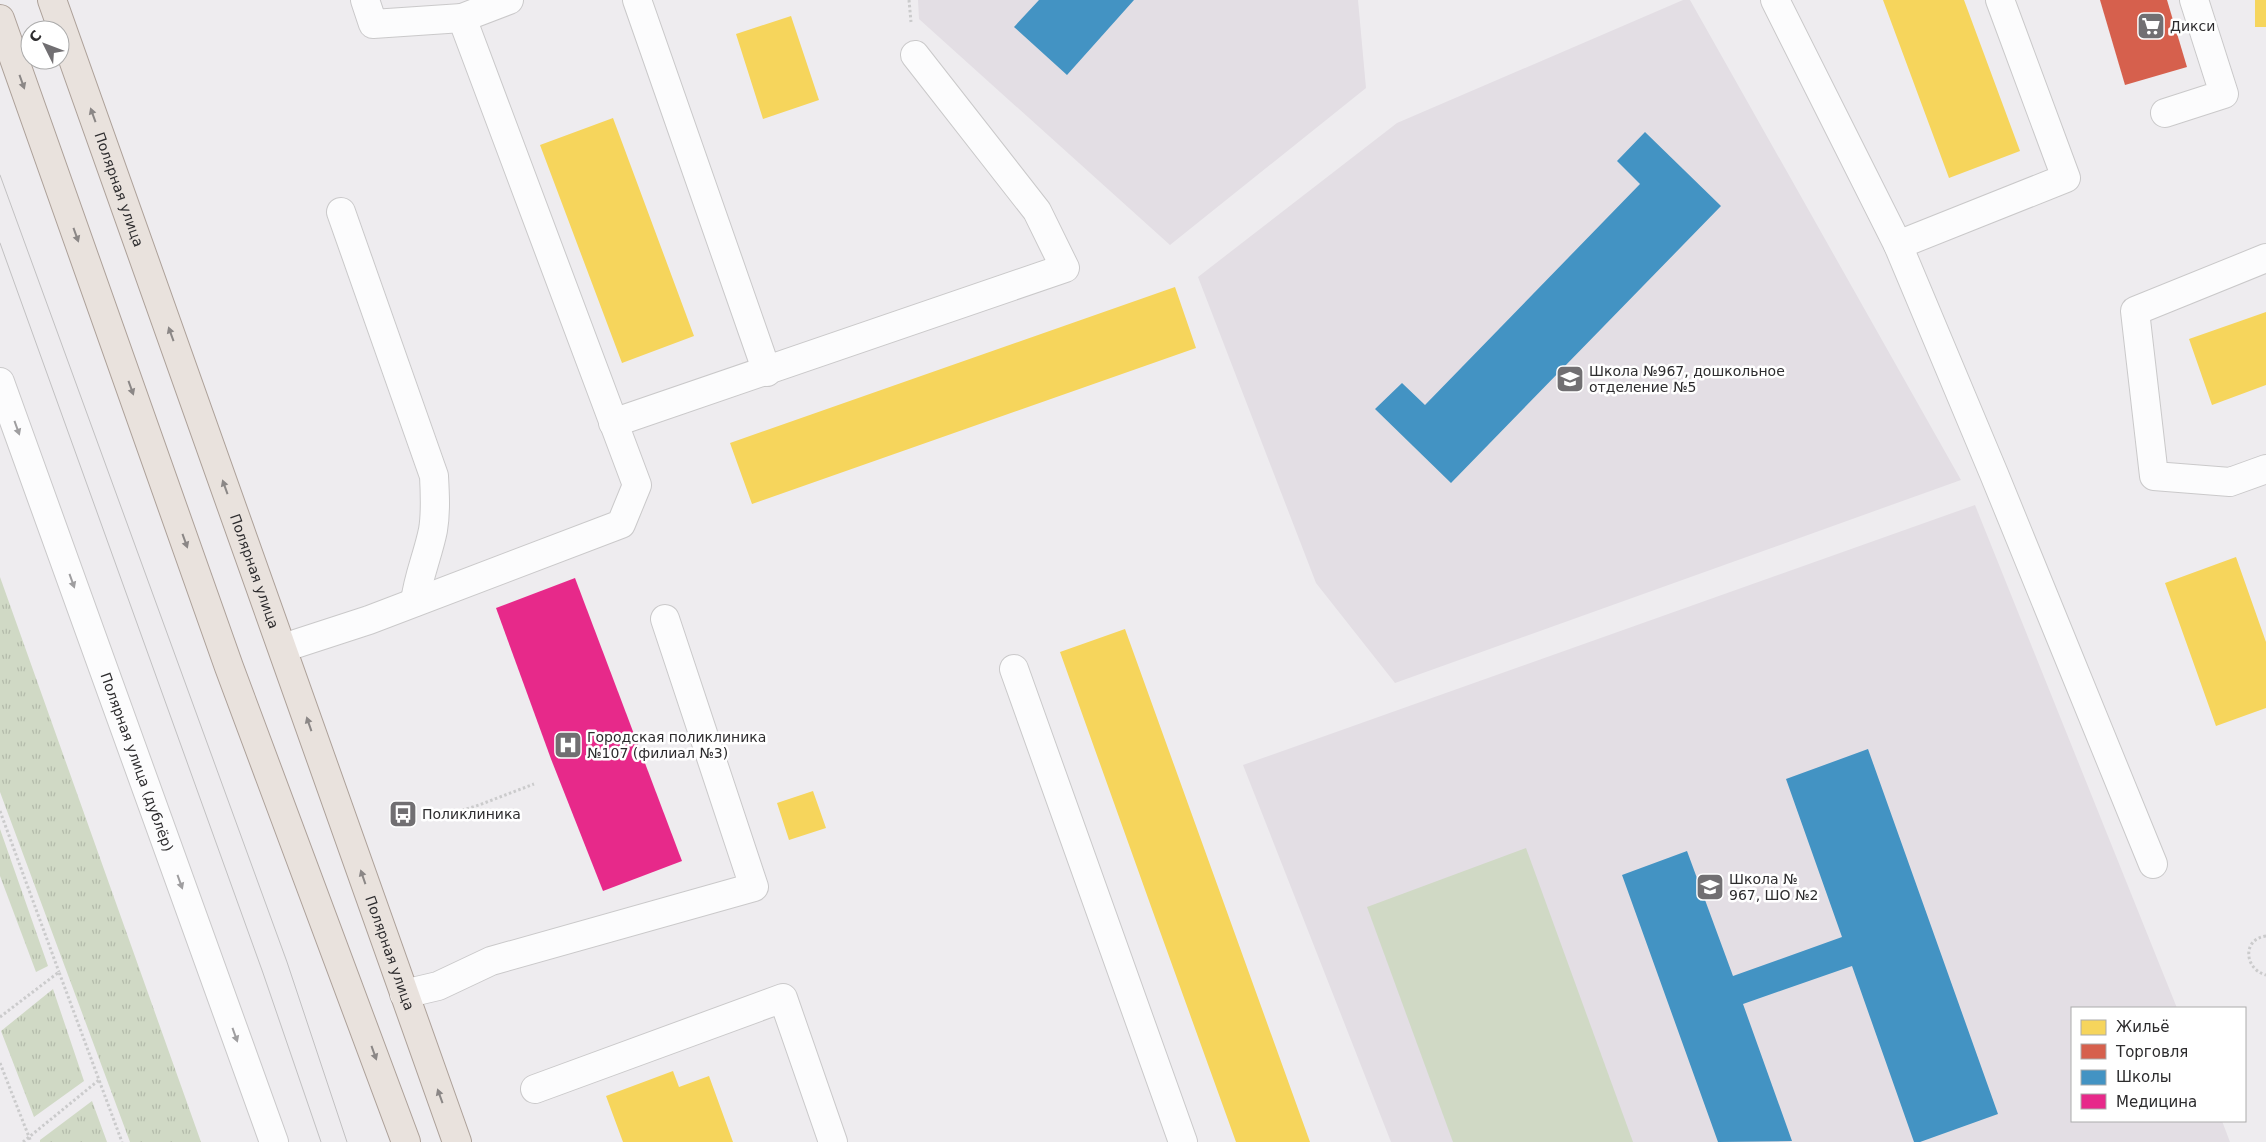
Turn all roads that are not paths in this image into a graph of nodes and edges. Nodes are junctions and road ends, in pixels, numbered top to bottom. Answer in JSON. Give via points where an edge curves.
{"nodes":[{"id":1,"x":52,"y":0,"type":"edge"},
{"id":2,"x":365,"y":0,"type":"edge"},
{"id":3,"x":509,"y":0,"type":"edge"},
{"id":4,"x":637,"y":0,"type":"edge"},
{"id":5,"x":1775,"y":0,"type":"edge"},
{"id":6,"x":2000,"y":0,"type":"edge"},
{"id":7,"x":2194,"y":0,"type":"edge"},
{"id":8,"x":462,"y":18,"type":"junction"},
{"id":9,"x":0,"y":20,"type":"edge"},
{"id":10,"x":915,"y":56,"type":"dead end"},
{"id":11,"x":2165,"y":113,"type":"dead end"},
{"id":12,"x":341,"y":212,"type":"dead end"},
{"id":13,"x":1898,"y":246,"type":"junction"},
{"id":14,"x":2266,"y":258,"type":"edge"},
{"id":15,"x":767,"y":372,"type":"junction"},
{"id":16,"x":0,"y":382,"type":"edge"},
{"id":17,"x":614,"y":423,"type":"junction"},
{"id":18,"x":2266,"y":469,"type":"edge"},
{"id":19,"x":415,"y":602,"type":"junction"},
{"id":20,"x":665,"y":619,"type":"dead end"},
{"id":21,"x":283,"y":648,"type":"junction"},
{"id":22,"x":1014,"y":669,"type":"dead end"},
{"id":23,"x":2154,"y":864,"type":"dead end"},
{"id":24,"x":404,"y":994,"type":"junction"},
{"id":25,"x":535,"y":1090,"type":"dead end"},
{"id":26,"x":274,"y":1142,"type":"edge"},
{"id":27,"x":406,"y":1142,"type":"edge"},
{"id":28,"x":457,"y":1142,"type":"edge"},
{"id":29,"x":833,"y":1142,"type":"edge"},
{"id":30,"x":1183,"y":1142,"type":"edge"}],
"edges":[{"from":21,"to":1,"type":"main road","name":"Полярная улица","one_way":true},
{"from":2,"to":8,"type":"street","via":[[373,24]]},
{"from":3,"to":8,"type":"street"},
{"from":4,"to":15,"type":"street"},
{"from":5,"to":13,"type":"street"},
{"from":6,"to":13,"type":"street","via":[[2066,178]]},
{"from":7,"to":11,"type":"street","via":[[2224,94]]},
{"from":8,"to":17,"type":"street"},
{"from":9,"to":27,"type":"main road","one_way":true,"via":[[229,667]]},
{"from":10,"to":15,"type":"street","via":[[1037,211],[1065,268]]},
{"from":12,"to":19,"type":"street","via":[[434,476],[432,530],[417,582]]},
{"from":13,"to":23,"type":"street"},
{"from":14,"to":18,"type":"street","via":[[2135,311],[2154,476],[2230,482]]},
{"from":15,"to":17,"type":"street"},
{"from":16,"to":26,"type":"street","name":"Полярная улица (дублёр)","one_way":true},
{"from":17,"to":19,"type":"street","via":[[636,485],[621,524]]},
{"from":19,"to":21,"type":"street"},
{"from":20,"to":24,"type":"street","via":[[754,887],[491,961],[438,986]]},
{"from":24,"to":21,"type":"main road","name":"Полярная улица","one_way":true},
{"from":22,"to":30,"type":"street"},
{"from":28,"to":24,"type":"main road","name":"Полярная улица","one_way":true},
{"from":25,"to":29,"type":"street","via":[[783,998]]}]}
